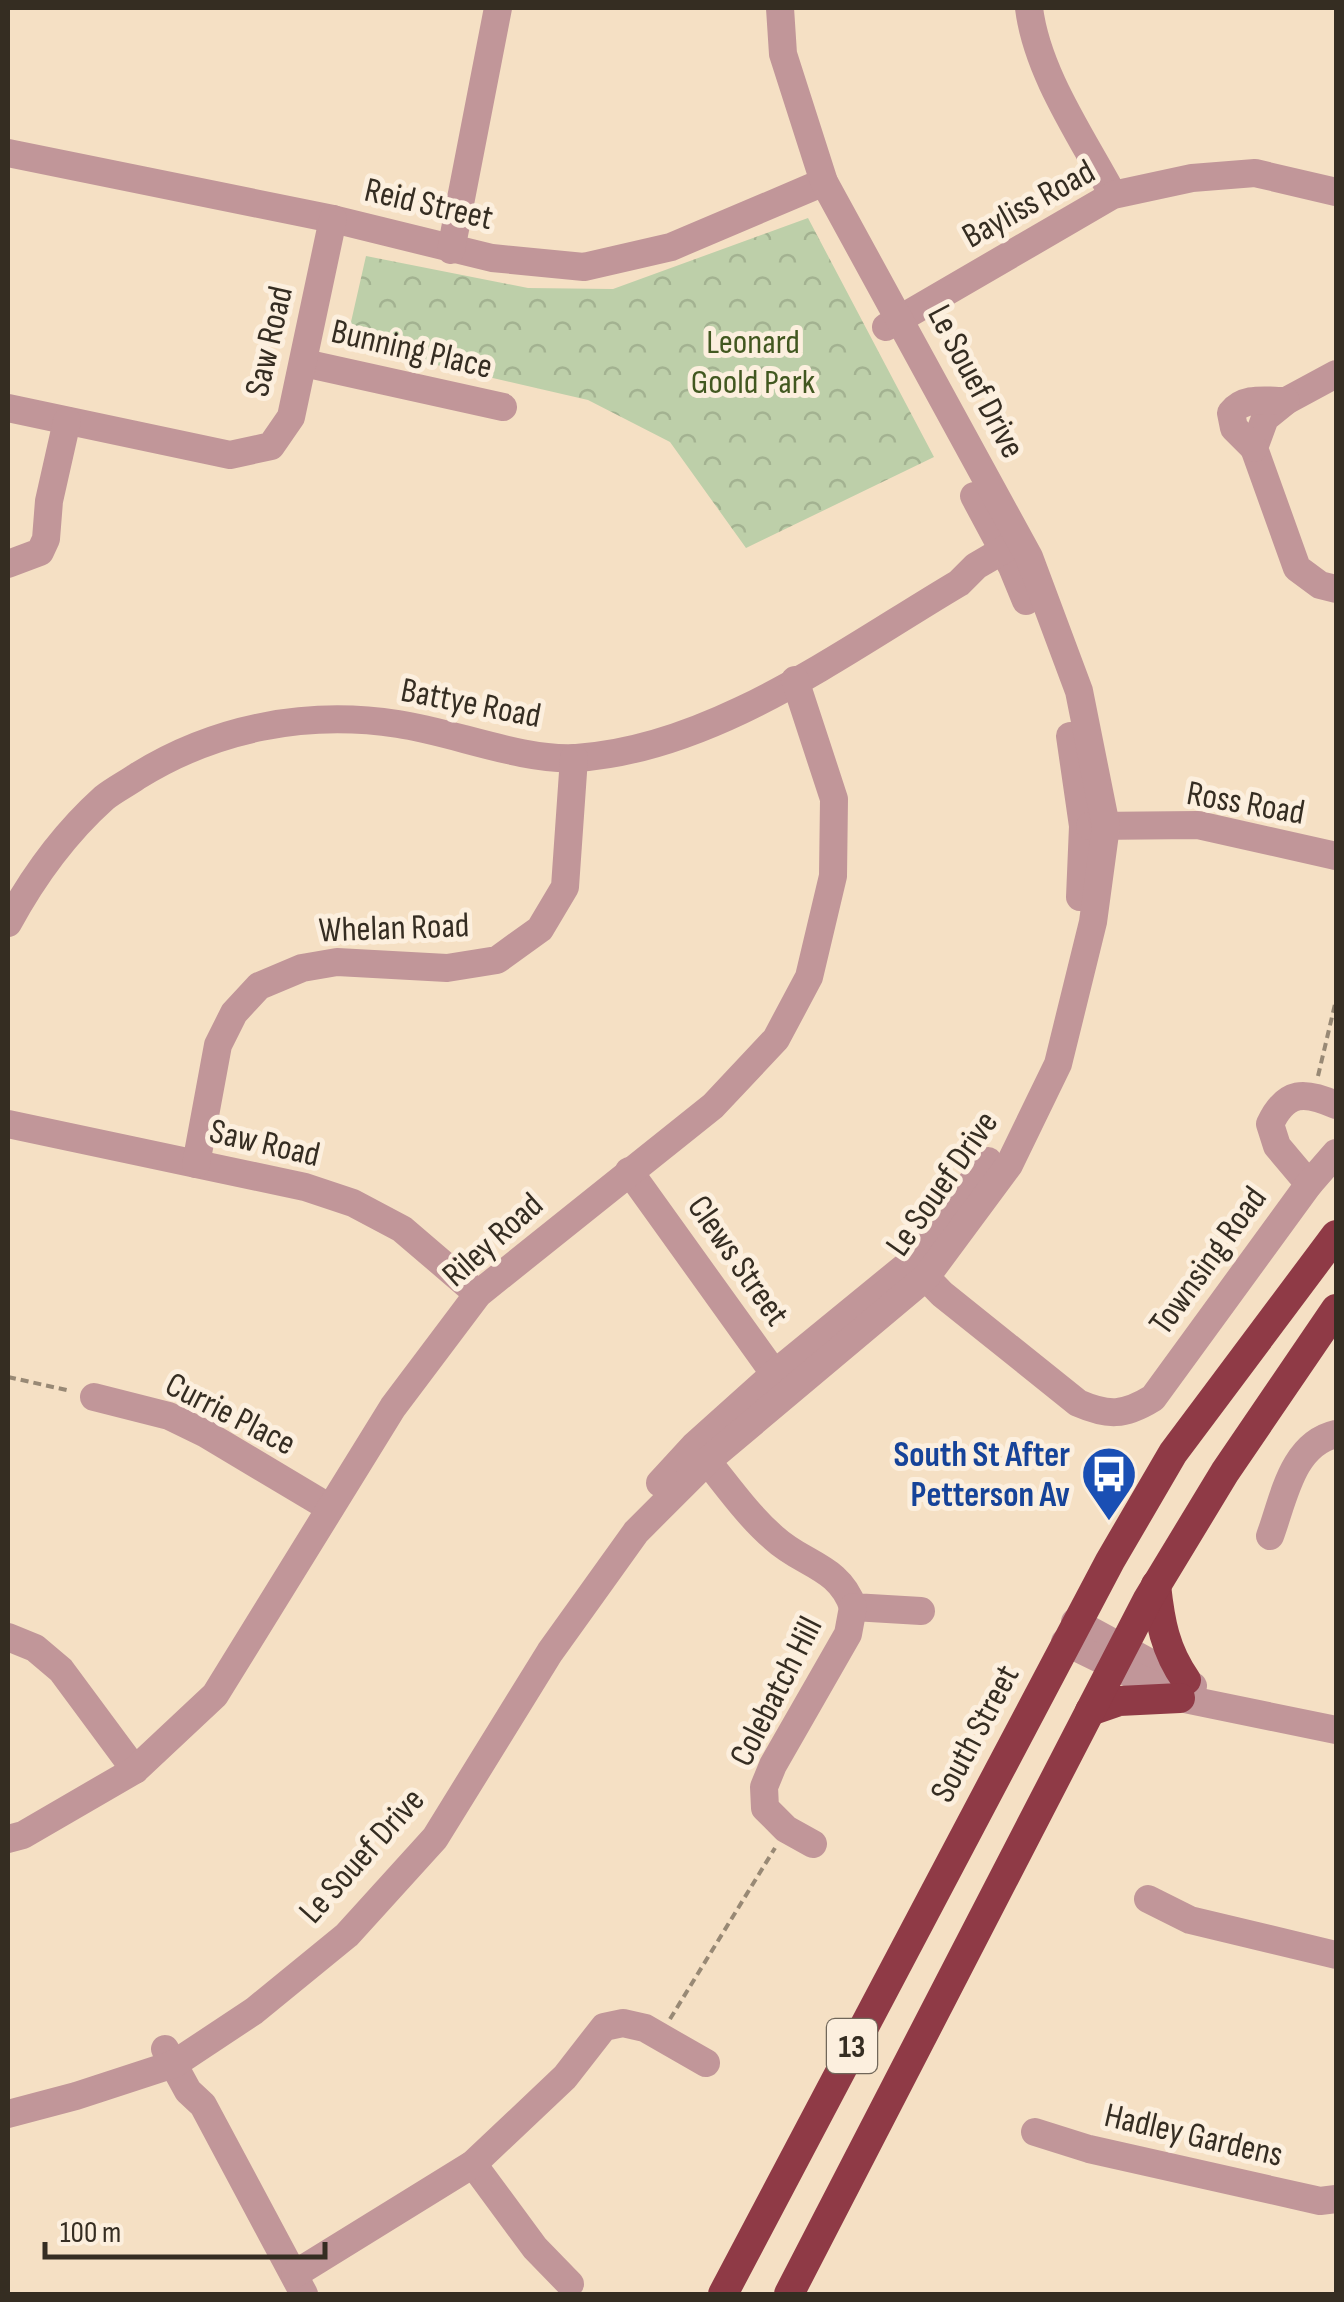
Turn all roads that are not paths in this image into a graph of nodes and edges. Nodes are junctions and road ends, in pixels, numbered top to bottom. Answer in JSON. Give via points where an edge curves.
{"nodes":[{"id":1,"x":498,"y":8,"type":"edge"},
{"id":2,"x":765,"y":8,"type":"edge"},
{"id":3,"x":780,"y":8,"type":"edge"},
{"id":4,"x":1029,"y":8,"type":"edge"},
{"id":5,"x":8,"y":153,"type":"edge"},
{"id":6,"x":815,"y":185,"type":"junction"},
{"id":7,"x":1336,"y":192,"type":"edge"},
{"id":8,"x":1112,"y":194,"type":"junction"},
{"id":9,"x":333,"y":219,"type":"junction"},
{"id":10,"x":452,"y":250,"type":"junction"},
{"id":11,"x":893,"y":323,"type":"junction"},
{"id":12,"x":304,"y":362,"type":"junction"},
{"id":13,"x":1336,"y":374,"type":"edge"},
{"id":14,"x":503,"y":407,"type":"dead end"},
{"id":15,"x":8,"y":408,"type":"edge"},
{"id":16,"x":66,"y":421,"type":"junction"},
{"id":17,"x":1016,"y":554,"type":"junction"},
{"id":18,"x":8,"y":564,"type":"edge"},
{"id":19,"x":1336,"y":589,"type":"edge"},
{"id":20,"x":794,"y":680,"type":"junction"},
{"id":21,"x":574,"y":758,"type":"junction"},
{"id":22,"x":1095,"y":826,"type":"junction"},
{"id":23,"x":1336,"y":856,"type":"edge"},
{"id":24,"x":8,"y":923,"type":"edge"},
{"id":25,"x":1325,"y":1100,"type":"edge"},
{"id":26,"x":8,"y":1124,"type":"edge"},
{"id":27,"x":1336,"y":1152,"type":"edge"},
{"id":28,"x":196,"y":1164,"type":"junction"},
{"id":29,"x":630,"y":1171,"type":"junction"},
{"id":30,"x":1309,"y":1184,"type":"junction"},
{"id":31,"x":1336,"y":1235,"type":"edge"},
{"id":32,"x":918,"y":1270,"type":"junction"},
{"id":33,"x":478,"y":1294,"type":"junction"},
{"id":34,"x":1336,"y":1309,"type":"edge"},
{"id":35,"x":781,"y":1383,"type":"junction"},
{"id":36,"x":94,"y":1397,"type":"road end"},
{"id":37,"x":1336,"y":1434,"type":"edge"},
{"id":38,"x":701,"y":1454,"type":"junction"},
{"id":39,"x":330,"y":1508,"type":"junction"},
{"id":40,"x":1270,"y":1536,"type":"dead end"},
{"id":41,"x":1156,"y":1586,"type":"junction"},
{"id":42,"x":853,"y":1608,"type":"junction"},
{"id":43,"x":921,"y":1612,"type":"dead end"},
{"id":44,"x":1070,"y":1632,"type":"junction"},
{"id":45,"x":8,"y":1637,"type":"edge"},
{"id":46,"x":1118,"y":1657,"type":"junction"},
{"id":47,"x":1183,"y":1689,"type":"junction"},
{"id":48,"x":1090,"y":1711,"type":"junction"},
{"id":49,"x":1336,"y":1730,"type":"edge"},
{"id":50,"x":135,"y":1770,"type":"junction"},
{"id":51,"x":8,"y":1839,"type":"edge"},
{"id":52,"x":813,"y":1844,"type":"dead end"},
{"id":53,"x":1148,"y":1900,"type":"dead end"},
{"id":54,"x":1336,"y":1955,"type":"edge"},
{"id":55,"x":175,"y":2051,"type":"junction"},
{"id":56,"x":706,"y":2064,"type":"dead end"},
{"id":57,"x":8,"y":2096,"type":"edge"},
{"id":58,"x":8,"y":2114,"type":"edge"},
{"id":59,"x":1035,"y":2132,"type":"dead end"},
{"id":60,"x":473,"y":2164,"type":"junction"},
{"id":61,"x":1336,"y":2199,"type":"edge"},
{"id":62,"x":299,"y":2284,"type":"edge"},
{"id":63,"x":570,"y":2284,"type":"dead end"},
{"id":64,"x":723,"y":2294,"type":"edge"},
{"id":65,"x":789,"y":2294,"type":"edge"}],
"edges":[{"from":1,"to":10,"type":"street"},
{"from":2,"to":6,"type":"street","name":"Le Souef Drive","via":[[769,56]]},
{"from":3,"to":6,"type":"street","name":"Le Souef Drive","via":[[783,54]]},
{"from":4,"to":8,"type":"street","via":[[1058,92]]},
{"from":5,"to":9,"type":"street","name":"Reid Street"},
{"from":6,"to":10,"type":"street","name":"Reid Street","via":[[670,248],[584,266]]},
{"from":6,"to":11,"type":"street","name":"Le Souef Drive"},
{"from":7,"to":8,"type":"street","name":"Bayliss Road","via":[[1255,173]]},
{"from":8,"to":11,"type":"street","name":"Bayliss Road"},
{"from":9,"to":10,"type":"street","name":"Reid Street"},
{"from":9,"to":12,"type":"street","name":"Saw Road"},
{"from":11,"to":17,"type":"street","name":"Le Souef Drive"},
{"from":12,"to":14,"type":"street","name":"Bunning Place"},
{"from":12,"to":16,"type":"street","name":"Saw Road","via":[[292,417],[271,446],[230,454]]},
{"from":13,"to":19,"type":"street","via":[[1265,418],[1254,448],[1296,568]]},
{"from":15,"to":16,"type":"street","name":"Saw Road"},
{"from":16,"to":18,"type":"street","via":[[46,538],[40,552]]},
{"from":17,"to":20,"type":"street","name":"Battye Road","via":[[976,566],[959,583]]},
{"from":17,"to":22,"type":"street","name":"Le Souef Drive","via":[[1063,692]]},
{"from":20,"to":21,"type":"street","name":"Battye Road","via":[[665,743]]},
{"from":20,"to":29,"type":"street","name":"Riley Road","via":[[834,800],[832,876],[809,978],[776,1039],[713,1106]]},
{"from":21,"to":24,"type":"street","name":"Battye Road","via":[[397,724],[330,720],[222,735],[106,796],[46,860]]},
{"from":21,"to":28,"type":"street","name":"Whelan Road","via":[[565,887],[540,929],[497,960],[446,968],[337,962],[259,986],[234,1013],[218,1045]]},
{"from":22,"to":23,"type":"street","name":"Ross Road","via":[[1198,825]]},
{"from":22,"to":32,"type":"street","name":"Le Souef Drive","via":[[1046,1055],[993,1155]]},
{"from":25,"to":30,"type":"street","via":[[1294,1097],[1279,1106],[1270,1124],[1277,1146]]},
{"from":26,"to":28,"type":"street","name":"Saw Road"},
{"from":27,"to":30,"type":"street","name":"Townsing Road"},
{"from":28,"to":33,"type":"street","name":"Saw Road","via":[[353,1203],[402,1229]]},
{"from":29,"to":33,"type":"street","name":"Riley Road"},
{"from":29,"to":35,"type":"street","name":"Clews Street"},
{"from":30,"to":32,"type":"street","name":"Townsing Road","via":[[1153,1398],[1135,1409],[1104,1414],[1078,1403]]},
{"from":31,"to":44,"type":"highway","name":"South Street","number":"13","via":[[1173,1453]]},
{"from":32,"to":35,"type":"street","name":"Le Souef Drive"},
{"from":33,"to":39,"type":"street","name":"Riley Road","via":[[393,1407]]},
{"from":34,"to":41,"type":"highway","number":"13"},
{"from":35,"to":38,"type":"street","name":"Le Souef Drive"},
{"from":36,"to":39,"type":"street","name":"Currie Place","via":[[169,1416]]},
{"from":37,"to":40,"type":"street","via":[[1315,1440],[1302,1454]]},
{"from":38,"to":42,"type":"street","via":[[774,1539],[837,1578]]},
{"from":38,"to":55,"type":"street","name":"Le Souef Drive","via":[[550,1652],[435,1838],[347,1935],[254,2011]]},
{"from":39,"to":50,"type":"street","name":"Riley Road","via":[[214,1695]]},
{"from":41,"to":46,"type":"highway","number":"13"},
{"from":41,"to":47,"type":"highway","via":[[1160,1624]]},
{"from":42,"to":43,"type":"street"},
{"from":42,"to":52,"type":"street","name":"Colebatch Hill","via":[[848,1634],[764,1787],[765,1808]]},
{"from":44,"to":46,"type":"street"},
{"from":44,"to":64,"type":"highway","name":"South Street","number":"13"},
{"from":45,"to":50,"type":"street","via":[[62,1670]]},
{"from":46,"to":47,"type":"street"},
{"from":46,"to":48,"type":"highway","number":"13"},
{"from":47,"to":48,"type":"highway"},
{"from":47,"to":49,"type":"street","via":[[1214,1704]]},
{"from":48,"to":65,"type":"highway","number":"13"},
{"from":50,"to":51,"type":"street","name":"Riley Road"},
{"from":53,"to":54,"type":"street","via":[[1190,1920]]},
{"from":55,"to":57,"type":"street","name":"Le Souef Drive"},
{"from":55,"to":58,"type":"street","name":"Le Souef Drive","via":[[76,2096]]},
{"from":55,"to":62,"type":"street","via":[[202,2088],[202,2105]]},
{"from":56,"to":60,"type":"street","via":[[645,2028],[604,2027],[565,2077]]},
{"from":59,"to":61,"type":"street","name":"Hadley Gardens","via":[[1320,2201]]},
{"from":60,"to":62,"type":"street"},
{"from":60,"to":63,"type":"street"}]}
